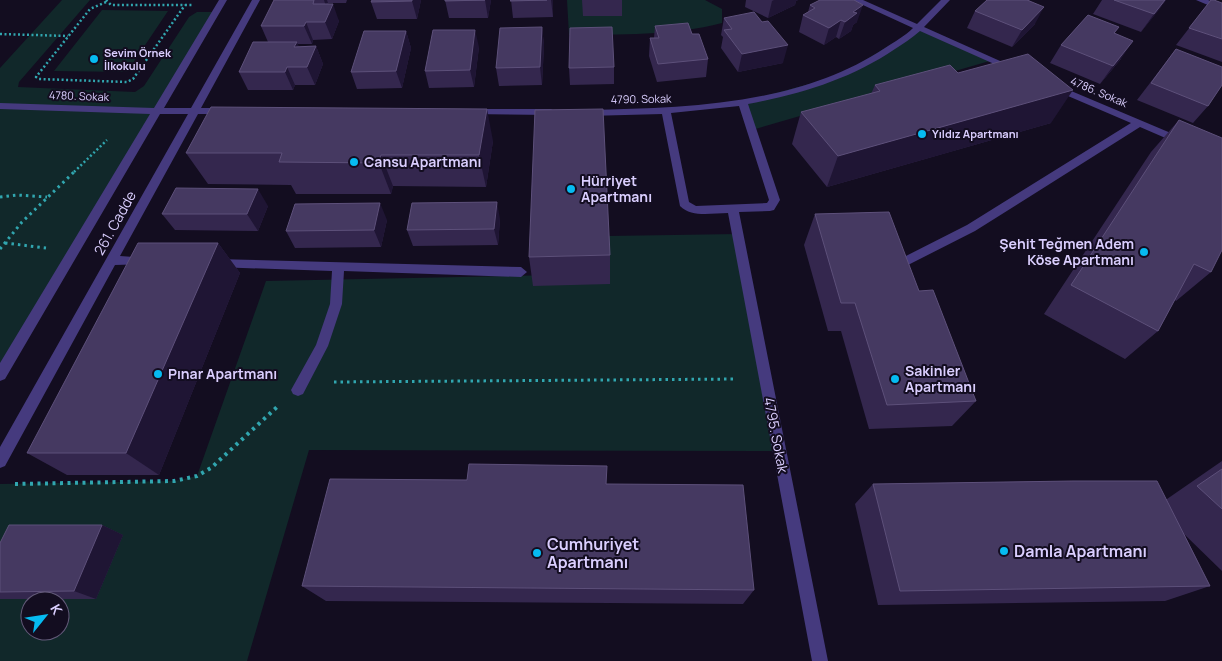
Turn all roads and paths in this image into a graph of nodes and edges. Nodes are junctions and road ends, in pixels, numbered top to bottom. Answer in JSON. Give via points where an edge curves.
{"nodes":[{"id":1,"x":256,"y":0,"type":"edge"},
{"id":2,"x":856,"y":0,"type":"edge"},
{"id":3,"x":946,"y":0,"type":"edge"},
{"id":4,"x":1200,"y":0,"type":"edge"},
{"id":5,"x":106,"y":1,"type":"edge"},
{"id":6,"x":222,"y":2,"type":"edge"},
{"id":7,"x":185,"y":5,"type":"junction"},
{"id":8,"x":1222,"y":8,"type":"edge"},
{"id":9,"x":918,"y":28,"type":"junction"},
{"id":10,"x":0,"y":34,"type":"edge"},
{"id":11,"x":68,"y":36,"type":"junction"},
{"id":12,"x":1019,"y":71,"type":"edge"},
{"id":13,"x":1045,"y":83,"type":"edge"},
{"id":14,"x":743,"y":102,"type":"junction"},
{"id":15,"x":0,"y":106,"type":"edge"},
{"id":16,"x":138,"y":110,"type":"junction"},
{"id":17,"x":194,"y":110,"type":"junction"},
{"id":18,"x":157,"y":111,"type":"junction"},
{"id":19,"x":234,"y":111,"type":"edge"},
{"id":20,"x":464,"y":112,"type":"edge"},
{"id":21,"x":666,"y":112,"type":"junction"},
{"id":22,"x":1139,"y":123,"type":"junction"},
{"id":23,"x":1187,"y":144,"type":"edge"},
{"id":24,"x":0,"y":197,"type":"edge"},
{"id":25,"x":47,"y":198,"type":"junction"},
{"id":26,"x":733,"y":209,"type":"junction"},
{"id":27,"x":4,"y":243,"type":"junction"},
{"id":28,"x":74,"y":248,"type":"junction"},
{"id":29,"x":0,"y":249,"type":"edge"},
{"id":30,"x":111,"y":260,"type":"junction"},
{"id":31,"x":160,"y":262,"type":"edge"},
{"id":32,"x":904,"y":262,"type":"edge"},
{"id":33,"x":200,"y":263,"type":"edge"},
{"id":34,"x":338,"y":267,"type":"junction"},
{"id":35,"x":521,"y":272,"type":"dead end"},
{"id":36,"x":0,"y":375,"type":"edge"},
{"id":37,"x":766,"y":379,"type":"junction"},
{"id":38,"x":298,"y":390,"type":"junction"},
{"id":39,"x":0,"y":461,"type":"edge"},
{"id":40,"x":10,"y":484,"type":"dead end"},
{"id":41,"x":820,"y":661,"type":"edge"}],
"edges":[{"from":1,"to":17,"type":"street","name":"261. Cadde"},
{"from":2,"to":9,"type":"street"},
{"from":3,"to":9,"type":"street","name":"4790. Sokak"},
{"from":4,"to":8,"type":"street"},
{"from":5,"to":7,"type":"path","via":[[111,5]]},
{"from":5,"to":11,"type":"path","via":[[90,9]]},
{"from":6,"to":7,"type":"path"},
{"from":6,"to":18,"type":"street","name":"261. Cadde"},
{"from":7,"to":11,"type":"path","via":[[136,76],[127,82],[36,77]]},
{"from":9,"to":12,"type":"street"},
{"from":9,"to":14,"type":"street","name":"4790. Sokak","via":[[892,48],[839,76],[786,93]]},
{"from":10,"to":11,"type":"path"},
{"from":13,"to":22,"type":"street","name":"4786. Sokak"},
{"from":14,"to":21,"type":"street","name":"4790. Sokak"},
{"from":14,"to":26,"type":"street","via":[[775,200],[770,207]]},
{"from":15,"to":16,"type":"street","name":"4780. Sokak"},
{"from":16,"to":18,"type":"street","name":"4780. Sokak"},
{"from":16,"to":25,"type":"path"},
{"from":17,"to":18,"type":"street"},
{"from":17,"to":19,"type":"street"},
{"from":17,"to":30,"type":"street","name":"261. Cadde"},
{"from":18,"to":28,"type":"street","name":"261. Cadde"},
{"from":20,"to":21,"type":"street","name":"4790. Sokak"},
{"from":21,"to":26,"type":"street","via":[[684,202],[695,210]]},
{"from":22,"to":23,"type":"street","name":"4786. Sokak"},
{"from":22,"to":32,"type":"street","via":[[971,228]]},
{"from":24,"to":25,"type":"path"},
{"from":25,"to":27,"type":"path"},
{"from":26,"to":37,"type":"street","name":"4795. Sokak"},
{"from":27,"to":28,"type":"path"},
{"from":27,"to":29,"type":"path"},
{"from":28,"to":36,"type":"street","name":"261. Cadde"},
{"from":30,"to":31,"type":"street"},
{"from":30,"to":39,"type":"street","name":"261. Cadde"},
{"from":33,"to":34,"type":"street"},
{"from":34,"to":35,"type":"street"},
{"from":34,"to":38,"type":"street","via":[[336,304],[322,346]]},
{"from":37,"to":38,"type":"path","via":[[334,382]]},
{"from":37,"to":41,"type":"street","name":"4795. Sokak"},
{"from":38,"to":40,"type":"path","via":[[224,459],[196,476],[174,480]]}]}
